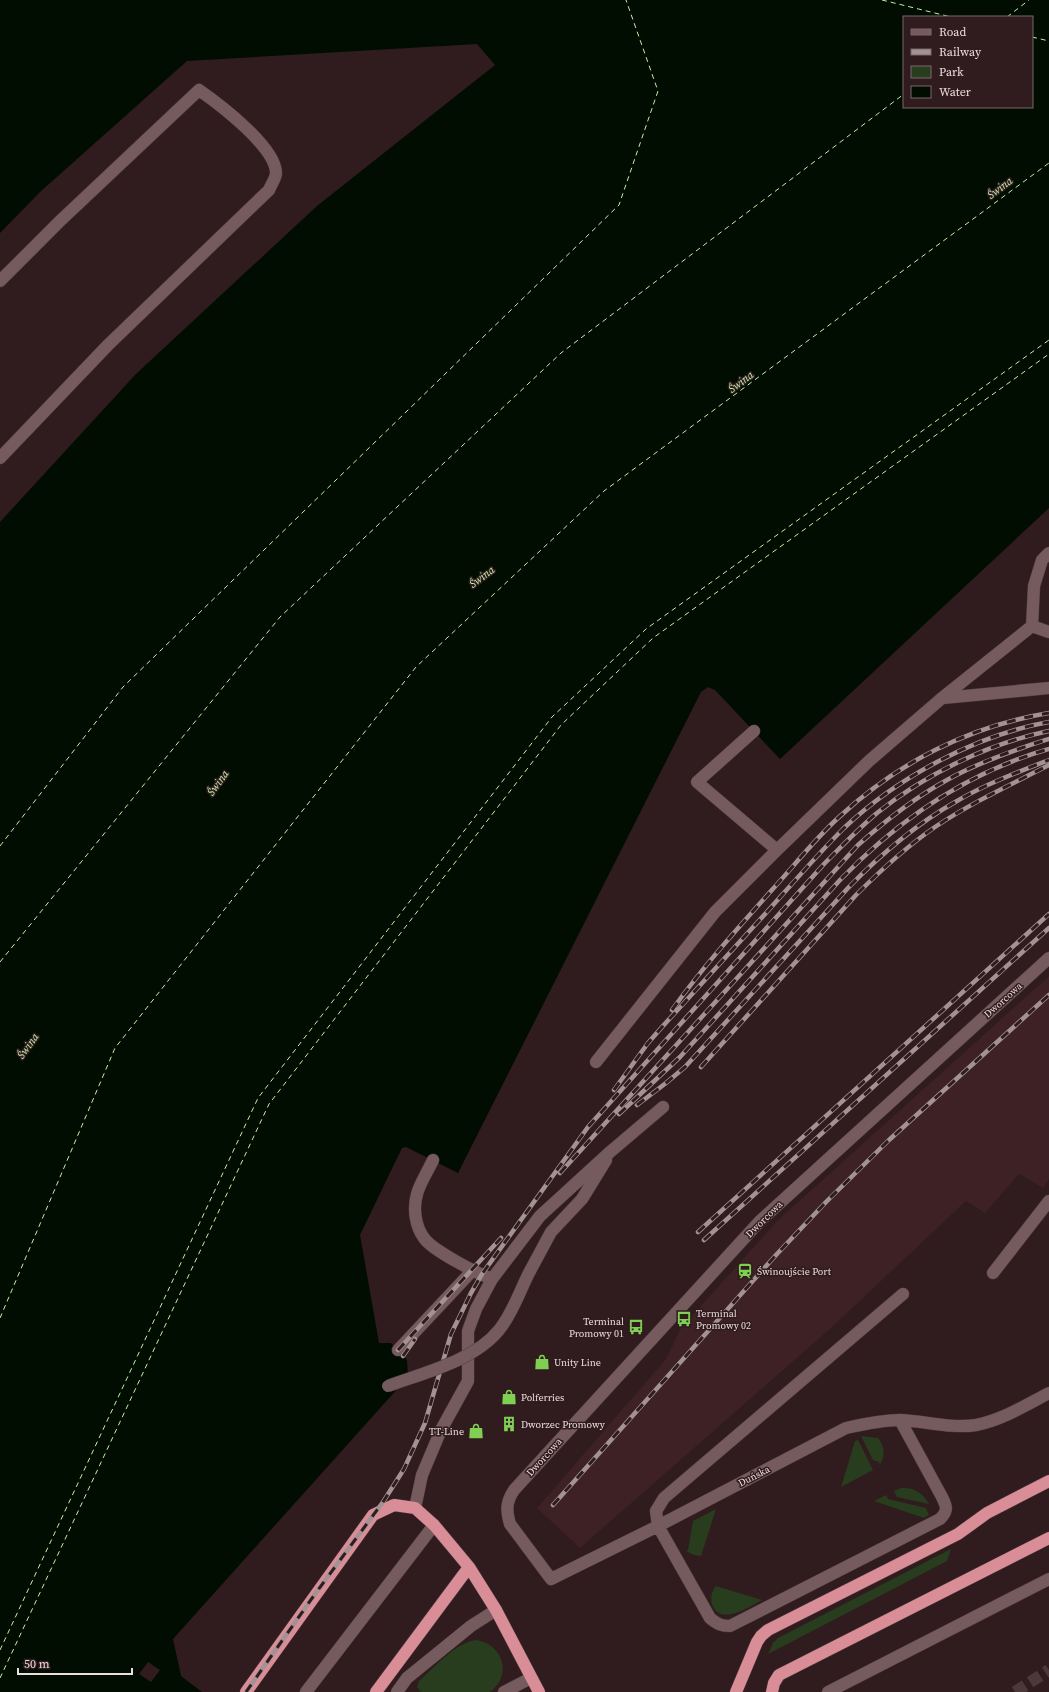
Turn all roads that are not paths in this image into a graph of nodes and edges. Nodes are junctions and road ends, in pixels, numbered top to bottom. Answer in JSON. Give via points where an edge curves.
{"nodes":[{"id":1,"x":0,"y":281,"type":"edge"},
{"id":2,"x":0,"y":458,"type":"edge"},
{"id":3,"x":1049,"y":553,"type":"edge"},
{"id":4,"x":1032,"y":626,"type":"junction"},
{"id":5,"x":1049,"y":632,"type":"edge"},
{"id":6,"x":1049,"y":688,"type":"edge"},
{"id":7,"x":942,"y":698,"type":"junction"},
{"id":8,"x":754,"y":731,"type":"dead end"},
{"id":9,"x":777,"y":850,"type":"junction"},
{"id":10,"x":1049,"y":958,"type":"edge"},
{"id":11,"x":596,"y":1062,"type":"dead end"},
{"id":12,"x":663,"y":1107,"type":"dead end"},
{"id":13,"x":610,"y":1152,"type":"junction"},
{"id":14,"x":433,"y":1160,"type":"dead end"},
{"id":15,"x":1049,"y":1201,"type":"edge"},
{"id":16,"x":473,"y":1270,"type":"junction"},
{"id":17,"x":993,"y":1273,"type":"dead end"},
{"id":18,"x":492,"y":1279,"type":"junction"},
{"id":19,"x":902,"y":1294,"type":"dead end"},
{"id":20,"x":398,"y":1350,"type":"dead end"},
{"id":21,"x":388,"y":1386,"type":"dead end"},
{"id":22,"x":1049,"y":1393,"type":"edge"},
{"id":23,"x":900,"y":1420,"type":"junction"},
{"id":24,"x":1049,"y":1481,"type":"edge"},
{"id":25,"x":507,"y":1506,"type":"joint"},
{"id":26,"x":414,"y":1508,"type":"junction"},
{"id":27,"x":434,"y":1525,"type":"junction"},
{"id":28,"x":658,"y":1526,"type":"junction"},
{"id":29,"x":1049,"y":1538,"type":"edge"},
{"id":30,"x":469,"y":1567,"type":"junction"},
{"id":31,"x":1049,"y":1579,"type":"edge"},
{"id":32,"x":496,"y":1610,"type":"junction"},
{"id":33,"x":531,"y":1678,"type":"junction"},
{"id":34,"x":246,"y":1692,"type":"edge"},
{"id":35,"x":306,"y":1692,"type":"edge"},
{"id":36,"x":376,"y":1692,"type":"edge"},
{"id":37,"x":397,"y":1692,"type":"edge"},
{"id":38,"x":504,"y":1692,"type":"edge"},
{"id":39,"x":539,"y":1692,"type":"edge"},
{"id":40,"x":736,"y":1692,"type":"edge"},
{"id":41,"x":772,"y":1692,"type":"edge"},
{"id":42,"x":828,"y":1692,"type":"edge"}],
"edges":[{"from":1,"to":2,"type":"street","via":[[198,90],[226,110],[264,146],[273,159],[276,174],[269,190],[108,345]]},
{"from":3,"to":4,"type":"street","via":[[1042,560],[1034,586]]},
{"from":4,"to":5,"type":"street"},
{"from":4,"to":7,"type":"street"},
{"from":6,"to":7,"type":"street"},
{"from":7,"to":9,"type":"street","via":[[869,761]]},
{"from":8,"to":9,"type":"street","via":[[697,782]]},
{"from":9,"to":11,"type":"street","via":[[715,912]]},
{"from":10,"to":25,"type":"street","name":"Dworcowa","via":[[760,1221],[514,1490]]},
{"from":12,"to":13,"type":"street"},
{"from":13,"to":18,"type":"street","via":[[540,1216]]},
{"from":13,"to":21,"type":"street","bridge":true,"via":[[590,1189],[551,1232],[534,1261],[513,1308],[498,1331],[482,1346],[453,1363]]},
{"from":14,"to":16,"type":"street","via":[[417,1194],[415,1219],[424,1239]]},
{"from":15,"to":17,"type":"street"},
{"from":16,"to":18,"type":"street"},
{"from":16,"to":20,"type":"street"},
{"from":18,"to":26,"type":"street","via":[[468,1331],[468,1381],[441,1430],[422,1475]]},
{"from":19,"to":28,"type":"street","via":[[664,1498],[656,1511]]},
{"from":22,"to":23,"type":"street","name":"Duńska","via":[[1011,1413],[975,1425]]},
{"from":23,"to":28,"type":"street","name":"Duńska","via":[[846,1428]]},
{"from":23,"to":28,"type":"street","via":[[942,1496],[946,1505],[945,1514],[940,1519],[730,1626],[723,1626],[710,1618]]},
{"from":24,"to":40,"type":"highway","via":[[987,1513],[958,1534],[768,1630],[757,1642]]},
{"from":25,"to":28,"type":"street","name":"Duńska","via":[[510,1524],[551,1579]]},
{"from":26,"to":27,"type":"highway"},
{"from":26,"to":34,"type":"highway","via":[[394,1505],[373,1515]]},
{"from":27,"to":30,"type":"highway"},
{"from":27,"to":35,"type":"street"},
{"from":29,"to":41,"type":"highway","via":[[779,1675]]},
{"from":30,"to":32,"type":"highway"},
{"from":30,"to":36,"type":"highway"},
{"from":31,"to":42,"type":"street"},
{"from":32,"to":33,"type":"highway"},
{"from":32,"to":37,"type":"street","via":[[471,1626],[407,1678]]},
{"from":33,"to":38,"type":"street"},
{"from":33,"to":39,"type":"highway"}]}
